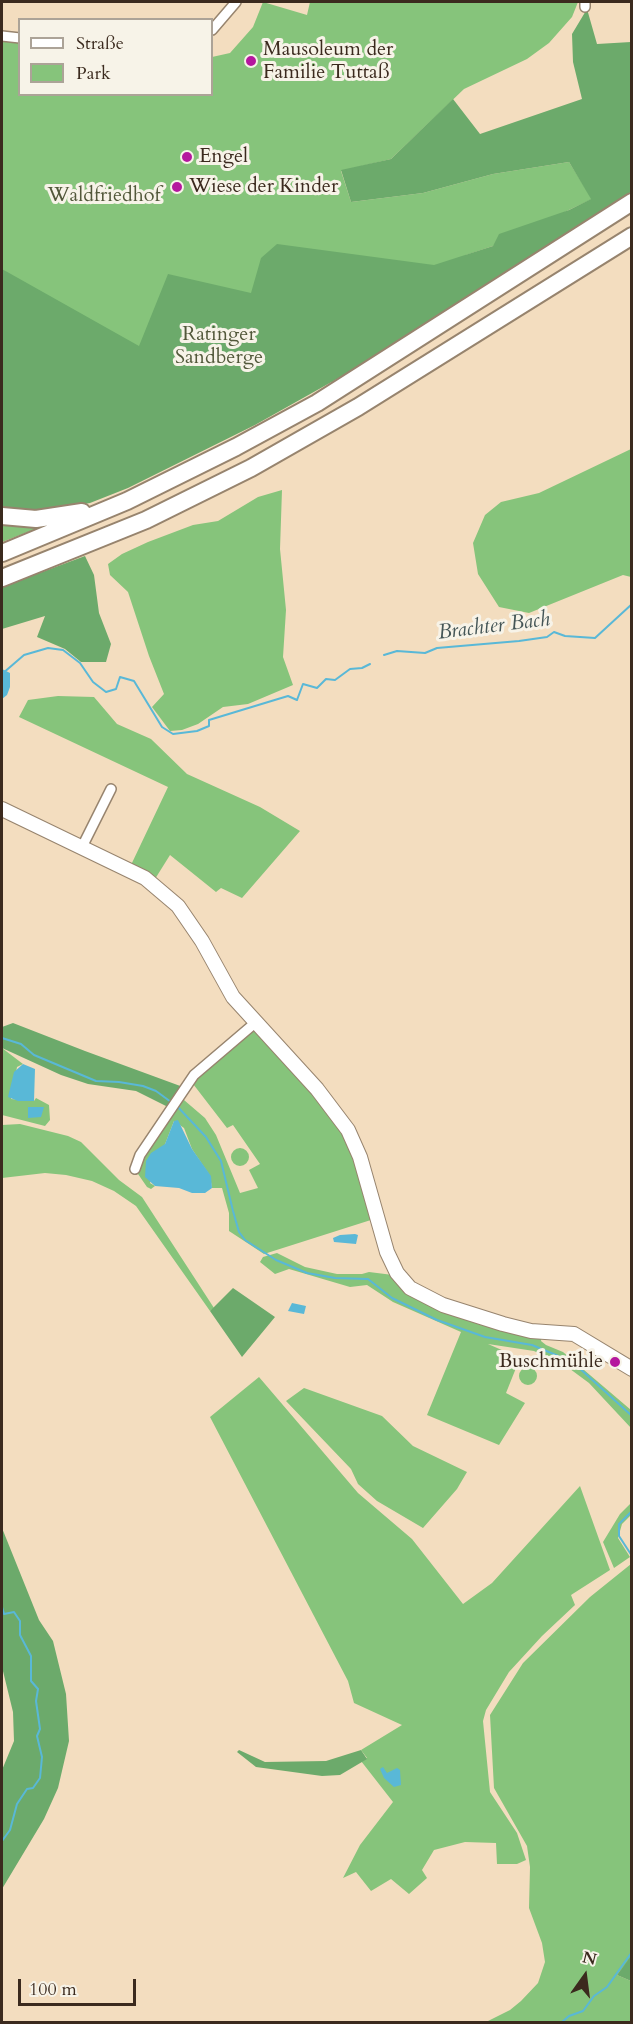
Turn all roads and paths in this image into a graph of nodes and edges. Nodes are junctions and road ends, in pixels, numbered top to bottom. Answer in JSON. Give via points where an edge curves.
{"nodes":[{"id":1,"x":236,"y":2,"type":"edge"},
{"id":2,"x":213,"y":29,"type":"edge"},
{"id":3,"x":2,"y":36,"type":"edge"},
{"id":4,"x":18,"y":38,"type":"edge"},
{"id":5,"x":632,"y":202,"type":"edge"},
{"id":6,"x":632,"y":236,"type":"edge"},
{"id":7,"x":127,"y":501,"type":"junction"},
{"id":8,"x":2,"y":516,"type":"edge"},
{"id":9,"x":2,"y":553,"type":"edge"},
{"id":10,"x":2,"y":578,"type":"edge"},
{"id":11,"x":111,"y":789,"type":"dead end"},
{"id":12,"x":2,"y":809,"type":"edge"},
{"id":13,"x":82,"y":847,"type":"junction"},
{"id":14,"x":255,"y":1023,"type":"junction"},
{"id":15,"x":135,"y":1169,"type":"dead end"},
{"id":16,"x":632,"y":1369,"type":"edge"}],
"edges":[{"from":1,"to":2,"type":"street"},
{"from":3,"to":4,"type":"street"},
{"from":5,"to":7,"type":"highway","via":[[316,403]]},
{"from":6,"to":10,"type":"highway","via":[[358,407],[251,468],[146,520]]},
{"from":7,"to":8,"type":"highway","via":[[64,516]]},
{"from":7,"to":9,"type":"highway"},
{"from":11,"to":13,"type":"street"},
{"from":12,"to":13,"type":"main road"},
{"from":13,"to":14,"type":"main road","via":[[145,878],[170,897],[202,941],[233,997]]},
{"from":14,"to":15,"type":"street","via":[[205,1064],[174,1103]]},
{"from":14,"to":16,"type":"main road","via":[[317,1089],[348,1130],[360,1156],[387,1252],[410,1288],[442,1305],[503,1324],[574,1335]]}]}
